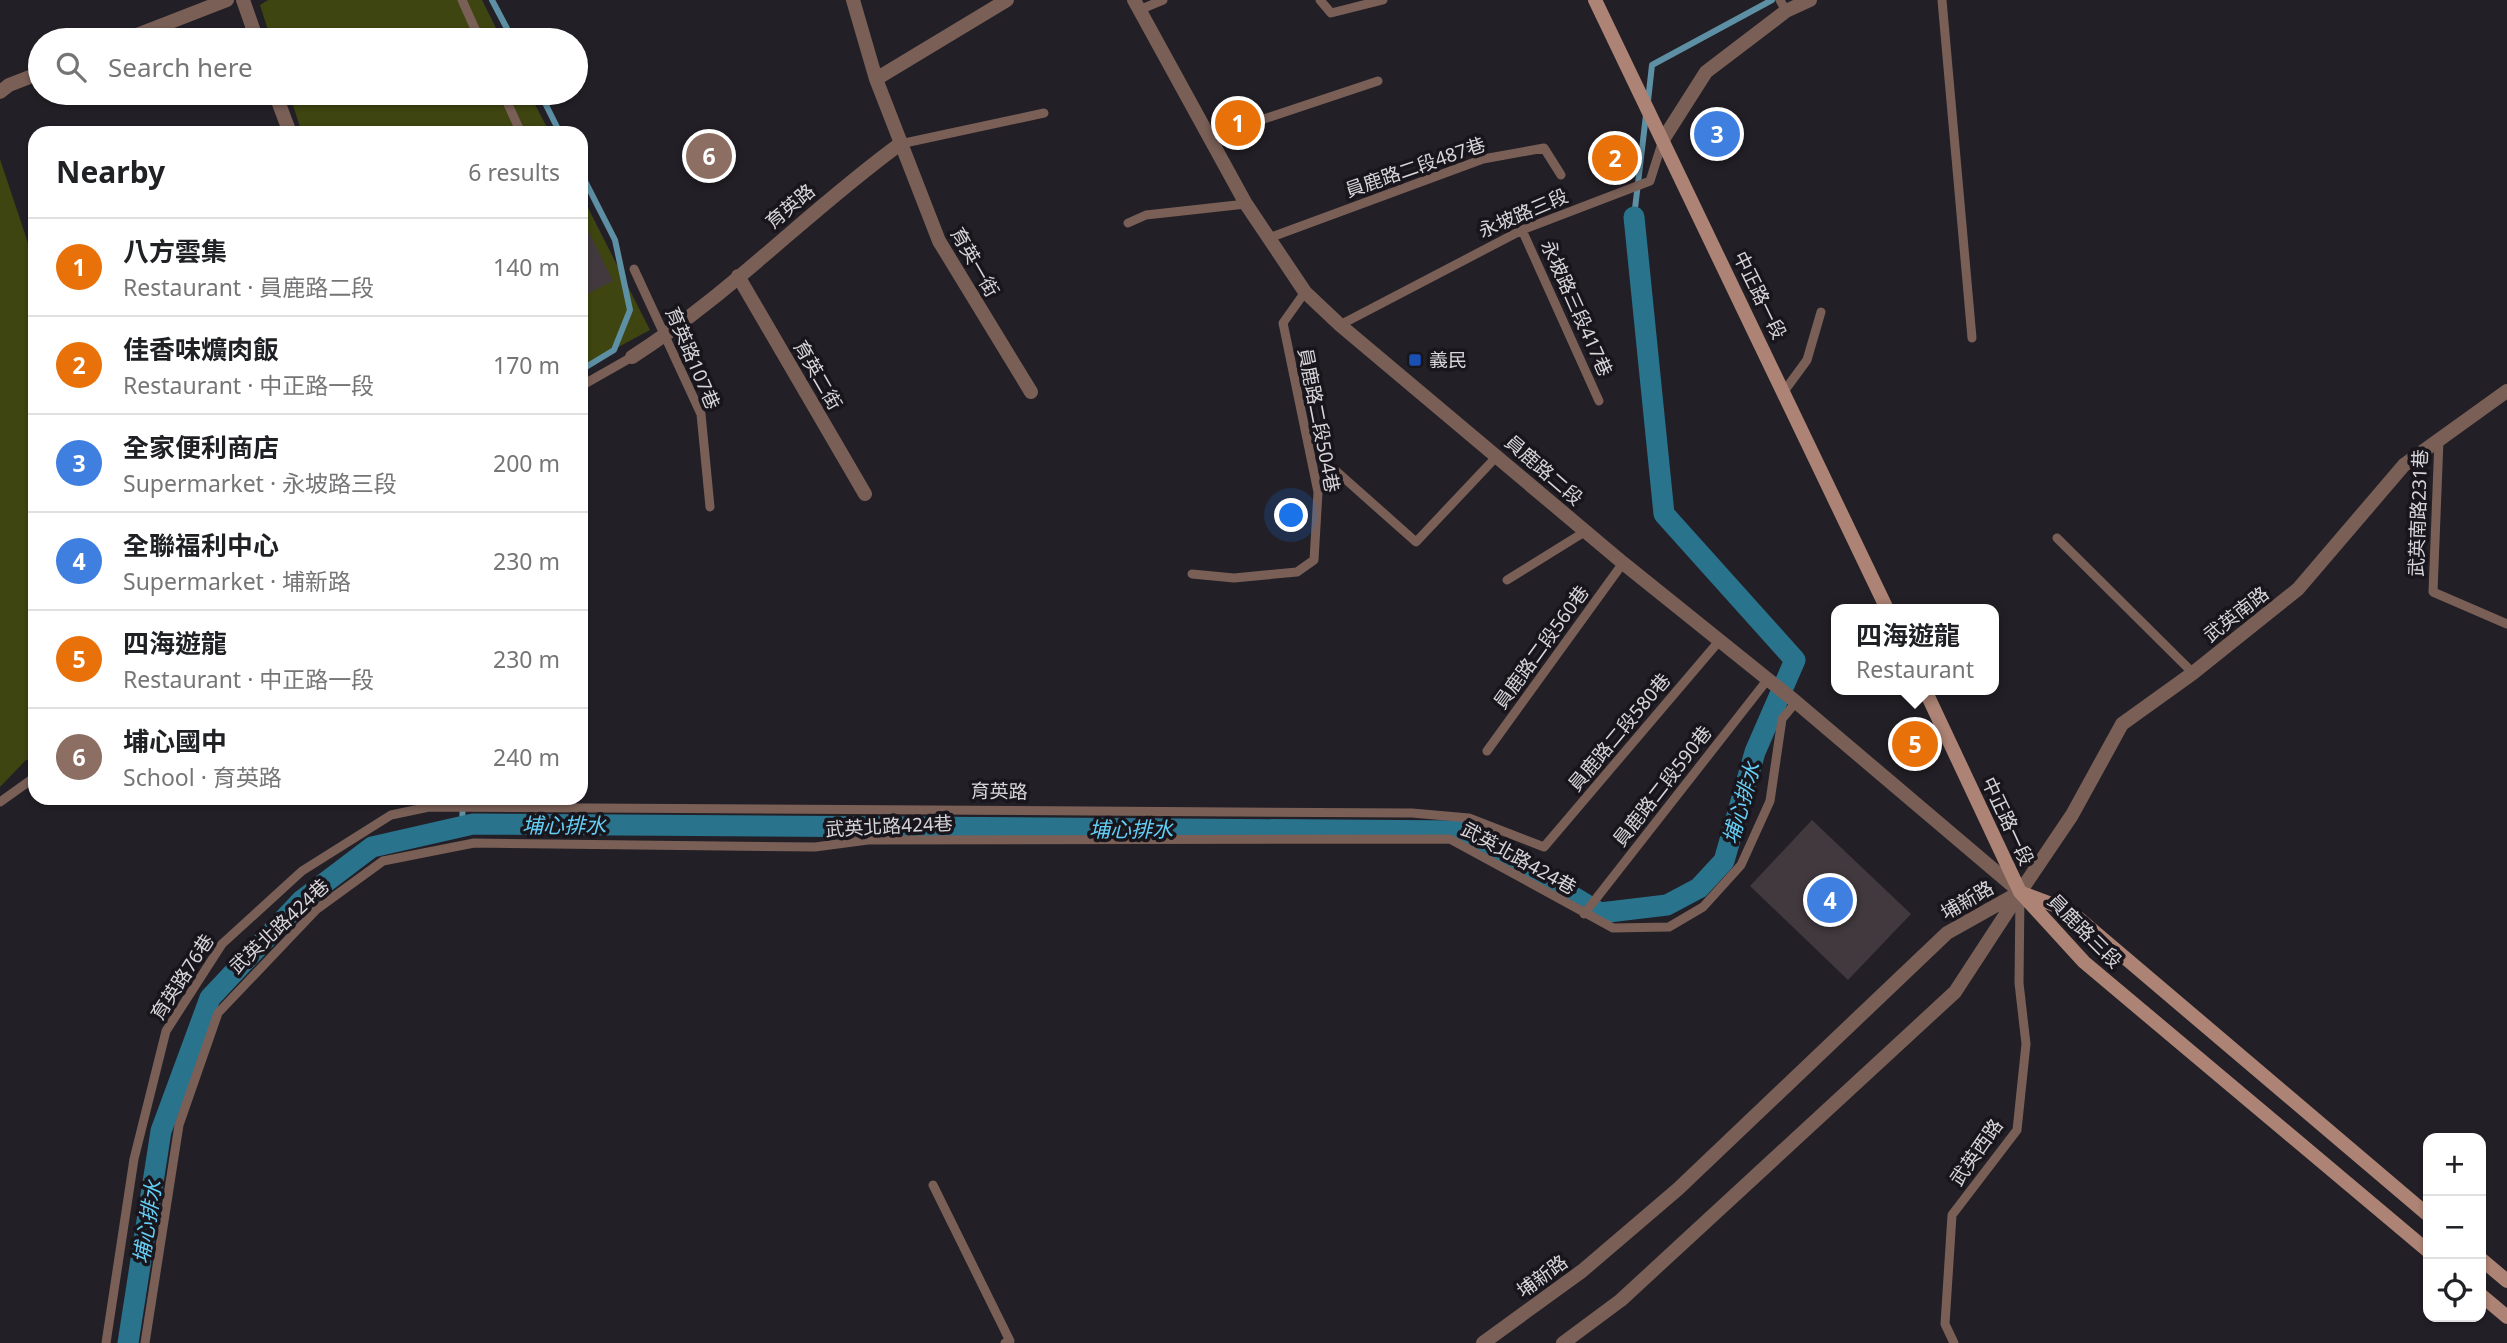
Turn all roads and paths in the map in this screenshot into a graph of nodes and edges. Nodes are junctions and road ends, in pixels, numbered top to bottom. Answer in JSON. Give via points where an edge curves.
{"nodes":[{"id":1,"x":227,"y":0,"type":"edge"},
{"id":2,"x":243,"y":0,"type":"edge"},
{"id":3,"x":462,"y":0,"type":"edge"},
{"id":4,"x":853,"y":0,"type":"edge"},
{"id":5,"x":1007,"y":0,"type":"edge"},
{"id":6,"x":1163,"y":0,"type":"edge"},
{"id":7,"x":1320,"y":0,"type":"edge"},
{"id":8,"x":1382,"y":0,"type":"edge"},
{"id":9,"x":1595,"y":0,"type":"edge"},
{"id":10,"x":1810,"y":0,"type":"edge"},
{"id":11,"x":1942,"y":0,"type":"edge"},
{"id":12,"x":1137,"y":5,"type":"edge"},
{"id":13,"x":1783,"y":6,"type":"edge"},
{"id":14,"x":155,"y":28,"type":"edge"},
{"id":15,"x":253,"y":28,"type":"edge"},
{"id":16,"x":475,"y":28,"type":"edge"},
{"id":17,"x":28,"y":78,"type":"edge"},
{"id":18,"x":876,"y":79,"type":"junction"},
{"id":19,"x":1378,"y":81,"type":"dead end"},
{"id":20,"x":0,"y":92,"type":"edge"},
{"id":21,"x":280,"y":105,"type":"edge"},
{"id":22,"x":508,"y":105,"type":"edge"},
{"id":23,"x":1044,"y":113,"type":"dead end"},
{"id":24,"x":287,"y":126,"type":"edge"},
{"id":25,"x":518,"y":126,"type":"edge"},
{"id":26,"x":1210,"y":137,"type":"junction"},
{"id":27,"x":1664,"y":138,"type":"junction"},
{"id":28,"x":900,"y":144,"type":"junction"},
{"id":29,"x":1561,"y":175,"type":"dead end"},
{"id":30,"x":1246,"y":204,"type":"junction"},
{"id":31,"x":1128,"y":223,"type":"dead end"},
{"id":32,"x":1522,"y":230,"type":"junction"},
{"id":33,"x":1269,"y":238,"type":"junction"},
{"id":34,"x":634,"y":269,"type":"dead end"},
{"id":35,"x":738,"y":276,"type":"junction"},
{"id":36,"x":1305,"y":292,"type":"junction"},
{"id":37,"x":1821,"y":312,"type":"dead end"},
{"id":38,"x":1340,"y":325,"type":"junction"},
{"id":39,"x":667,"y":335,"type":"junction"},
{"id":40,"x":1972,"y":338,"type":"dead end"},
{"id":41,"x":632,"y":357,"type":"joint"},
{"id":42,"x":588,"y":382,"type":"edge"},
{"id":43,"x":1785,"y":390,"type":"junction"},
{"id":44,"x":2507,"y":391,"type":"edge"},
{"id":45,"x":1031,"y":392,"type":"dead end"},
{"id":46,"x":1599,"y":401,"type":"dead end"},
{"id":47,"x":2439,"y":439,"type":"junction"},
{"id":48,"x":1498,"y":455,"type":"junction"},
{"id":49,"x":1318,"y":492,"type":"junction"},
{"id":50,"x":865,"y":494,"type":"dead end"},
{"id":51,"x":709,"y":507,"type":"dead end"},
{"id":52,"x":1586,"y":531,"type":"junction"},
{"id":53,"x":2057,"y":538,"type":"dead end"},
{"id":54,"x":1623,"y":563,"type":"junction"},
{"id":55,"x":1192,"y":574,"type":"dead end"},
{"id":56,"x":1507,"y":580,"type":"dead end"},
{"id":57,"x":1885,"y":604,"type":"edge"},
{"id":58,"x":2507,"y":624,"type":"edge"},
{"id":59,"x":1720,"y":640,"type":"junction"},
{"id":60,"x":2193,"y":673,"type":"junction"},
{"id":61,"x":1768,"y":679,"type":"junction"},
{"id":62,"x":1927,"y":695,"type":"edge"},
{"id":63,"x":1796,"y":702,"type":"junction"},
{"id":64,"x":1487,"y":751,"type":"dead end"},
{"id":65,"x":28,"y":782,"type":"edge"},
{"id":66,"x":0,"y":802,"type":"edge"},
{"id":67,"x":588,"y":804,"type":"edge"},
{"id":68,"x":438,"y":805,"type":"edge"},
{"id":69,"x":1544,"y":847,"type":"joint"},
{"id":70,"x":2020,"y":892,"type":"junction"},
{"id":71,"x":1584,"y":914,"type":"junction"},
{"id":72,"x":933,"y":1185,"type":"dead end"},
{"id":73,"x":2423,"y":1210,"type":"edge"},
{"id":74,"x":2423,"y":1247,"type":"edge"},
{"id":75,"x":2486,"y":1263,"type":"edge"},
{"id":76,"x":2507,"y":1281,"type":"edge"},
{"id":77,"x":2486,"y":1299,"type":"edge"},
{"id":78,"x":2507,"y":1317,"type":"edge"},
{"id":79,"x":106,"y":1343,"type":"edge"},
{"id":80,"x":145,"y":1343,"type":"edge"},
{"id":81,"x":1005,"y":1343,"type":"edge"},
{"id":82,"x":1483,"y":1343,"type":"edge"},
{"id":83,"x":1563,"y":1343,"type":"edge"},
{"id":84,"x":1954,"y":1343,"type":"edge"}],
"edges":[{"from":1,"to":14,"type":"street"},
{"from":2,"to":15,"type":"street"},
{"from":3,"to":16,"type":"lane"},
{"from":4,"to":18,"type":"street"},
{"from":5,"to":18,"type":"street"},
{"from":6,"to":12,"type":"lane"},
{"from":7,"to":8,"type":"lane","via":[[1331,13]]},
{"from":9,"to":27,"type":"main road","name":"中正路一段"},
{"from":10,"to":13,"type":"street","name":"永坡路三段"},
{"from":11,"to":40,"type":"lane"},
{"from":12,"to":26,"type":"street","name":"員鹿路二段"},
{"from":13,"to":27,"type":"street","name":"永坡路三段","via":[[1706,72]]},
{"from":17,"to":20,"type":"street"},
{"from":18,"to":28,"type":"street"},
{"from":19,"to":26,"type":"lane"},
{"from":21,"to":24,"type":"street"},
{"from":22,"to":25,"type":"lane"},
{"from":23,"to":28,"type":"lane"},
{"from":26,"to":30,"type":"street","name":"員鹿路二段"},
{"from":27,"to":32,"type":"lane","name":"永坡路三段","via":[[1650,181]]},
{"from":27,"to":43,"type":"main road","name":"中正路一段"},
{"from":28,"to":35,"type":"street","name":"育英路"},
{"from":28,"to":45,"type":"street","name":"育英一街","via":[[939,241]]},
{"from":29,"to":33,"type":"lane","name":"員鹿路二段487巷","via":[[1544,148],[1483,159]]},
{"from":30,"to":31,"type":"lane","via":[[1146,215]]},
{"from":30,"to":33,"type":"street","name":"員鹿路二段"},
{"from":32,"to":38,"type":"lane","name":"永坡路三段"},
{"from":32,"to":46,"type":"lane","name":"永坡路三段417巷"},
{"from":33,"to":36,"type":"street","name":"員鹿路二段"},
{"from":34,"to":39,"type":"lane","name":"育英路107巷"},
{"from":35,"to":39,"type":"street","name":"育英路"},
{"from":35,"to":50,"type":"street","name":"育英二街"},
{"from":36,"to":38,"type":"street","name":"員鹿路二段"},
{"from":36,"to":49,"type":"lane","name":"員鹿路二段504巷","via":[[1283,323]]},
{"from":37,"to":43,"type":"lane","via":[[1807,360]]},
{"from":38,"to":48,"type":"street","name":"員鹿路二段"},
{"from":39,"to":41,"type":"street","name":"育英路"},
{"from":39,"to":51,"type":"lane","name":"育英路107巷","via":[[701,414]]},
{"from":41,"to":42,"type":"lane","name":"育英路"},
{"from":43,"to":57,"type":"main road","name":"中正路一段"},
{"from":44,"to":47,"type":"street","name":"武英南路"},
{"from":47,"to":58,"type":"lane","name":"武英南路231巷","via":[[2433,592]]},
{"from":47,"to":60,"type":"street","name":"武英南路","via":[[2404,465],[2298,589]]},
{"from":48,"to":49,"type":"lane","via":[[1416,542],[1335,470]]},
{"from":48,"to":52,"type":"street","name":"員鹿路二段"},
{"from":49,"to":55,"type":"lane","name":"員鹿路二段504巷","via":[[1314,560],[1297,572],[1234,578]]},
{"from":52,"to":54,"type":"street","name":"員鹿路二段"},
{"from":52,"to":56,"type":"lane"},
{"from":53,"to":60,"type":"lane"},
{"from":54,"to":59,"type":"street","name":"員鹿路二段"},
{"from":54,"to":64,"type":"lane","name":"員鹿路二段560巷"},
{"from":59,"to":61,"type":"street","name":"員鹿路二段"},
{"from":59,"to":69,"type":"lane","name":"員鹿路二段580巷"},
{"from":60,"to":70,"type":"street","name":"武英南路","via":[[2122,724],[2072,815]]},
{"from":61,"to":63,"type":"street","name":"員鹿路二段"},
{"from":61,"to":71,"type":"lane","name":"員鹿路二段590巷"},
{"from":62,"to":70,"type":"main road","name":"中正路一段"},
{"from":63,"to":70,"type":"street","name":"員鹿路二段"},
{"from":63,"to":71,"type":"lane","name":"武英北路424巷","via":[[1782,719],[1770,801],[1741,865],[1703,907],[1669,927],[1613,928]]},
{"from":65,"to":66,"type":"lane"},
{"from":67,"to":69,"type":"lane","name":"育英路","via":[[1412,813],[1469,818]]},
{"from":68,"to":79,"type":"lane","name":"育英路76巷","via":[[391,815],[302,871],[222,944],[166,1031],[134,1159]]},
{"from":70,"to":73,"type":"main road","name":"員鹿路三段","via":[[2070,911]]},
{"from":70,"to":74,"type":"main road","name":"員鹿路三段","via":[[2084,962]]},
{"from":70,"to":82,"type":"street","name":"埔新路","via":[[1947,933],[1678,1189],[1582,1271]]},
{"from":70,"to":83,"type":"street","name":"埔新路","via":[[1955,992],[1621,1300]]},
{"from":70,"to":84,"type":"lane","name":"武英西路","via":[[2019,983],[2026,1044],[2017,1130],[1952,1215],[1945,1324]]},
{"from":71,"to":80,"type":"lane","name":"武英北路424巷","via":[[1450,839],[868,840],[815,847],[474,843],[383,861],[317,909],[218,1013],[179,1125]]},
{"from":72,"to":81,"type":"lane","via":[[1010,1341]]},
{"from":75,"to":76,"type":"main road"},
{"from":77,"to":78,"type":"main road"}]}
